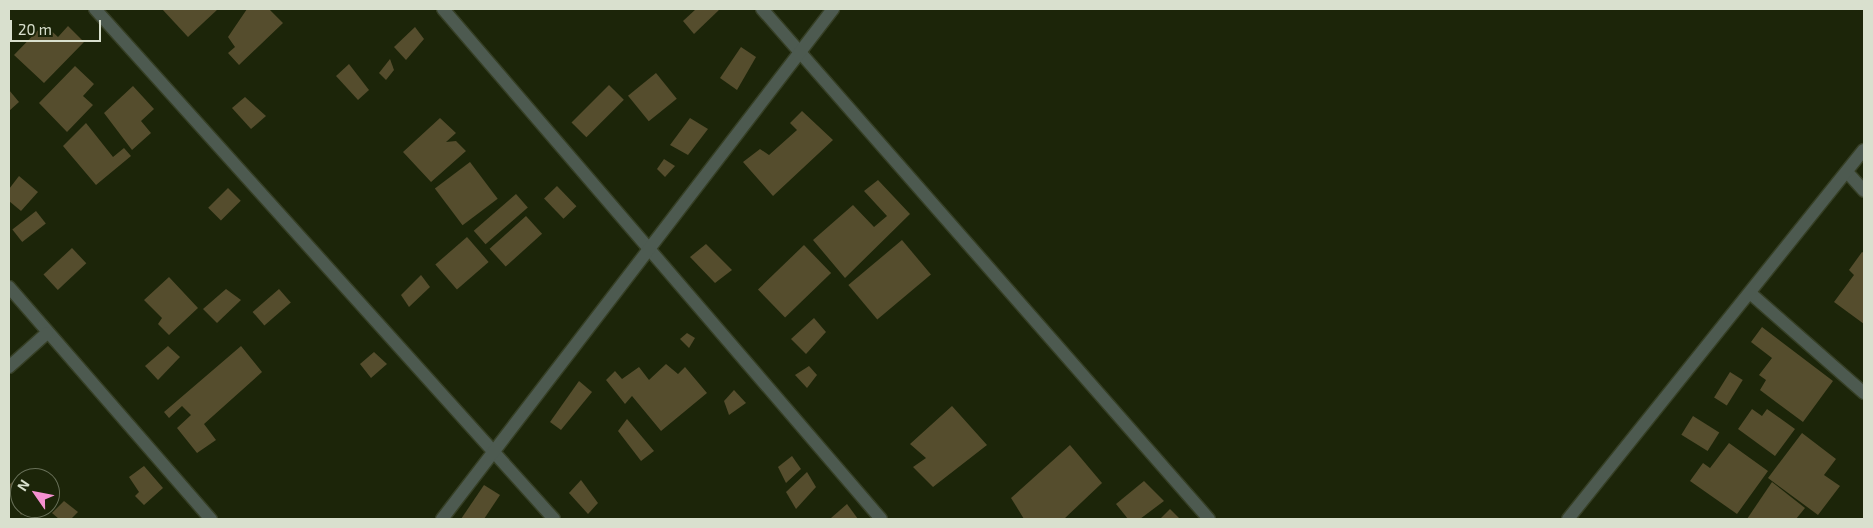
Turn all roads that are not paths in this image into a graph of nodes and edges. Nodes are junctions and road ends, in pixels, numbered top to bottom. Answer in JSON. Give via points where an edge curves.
{"nodes":[{"id":1,"x":95,"y":9,"type":"edge"},
{"id":2,"x":443,"y":9,"type":"edge"},
{"id":3,"x":762,"y":9,"type":"edge"},
{"id":4,"x":833,"y":9,"type":"edge"},
{"id":5,"x":800,"y":52,"type":"junction"},
{"id":6,"x":1864,"y":150,"type":"edge"},
{"id":7,"x":1847,"y":172,"type":"junction"},
{"id":8,"x":1864,"y":191,"type":"edge"},
{"id":9,"x":649,"y":249,"type":"junction"},
{"id":10,"x":9,"y":288,"type":"edge"},
{"id":11,"x":1750,"y":293,"type":"junction"},
{"id":12,"x":47,"y":333,"type":"junction"},
{"id":13,"x":9,"y":367,"type":"edge"},
{"id":14,"x":1864,"y":393,"type":"edge"},
{"id":15,"x":494,"y":451,"type":"junction"},
{"id":16,"x":211,"y":519,"type":"edge"},
{"id":17,"x":442,"y":519,"type":"edge"},
{"id":18,"x":554,"y":519,"type":"edge"},
{"id":19,"x":881,"y":519,"type":"edge"},
{"id":20,"x":1209,"y":519,"type":"edge"},
{"id":21,"x":1568,"y":519,"type":"edge"}],
"edges":[{"from":1,"to":15,"type":"street"},
{"from":2,"to":9,"type":"street"},
{"from":3,"to":5,"type":"street"},
{"from":4,"to":5,"type":"street"},
{"from":5,"to":9,"type":"street"},
{"from":5,"to":20,"type":"street"},
{"from":6,"to":7,"type":"street"},
{"from":7,"to":8,"type":"street"},
{"from":7,"to":11,"type":"street"},
{"from":9,"to":15,"type":"street"},
{"from":9,"to":19,"type":"street"},
{"from":10,"to":12,"type":"street"},
{"from":11,"to":14,"type":"street"},
{"from":11,"to":21,"type":"street"},
{"from":12,"to":13,"type":"street"},
{"from":12,"to":16,"type":"street"},
{"from":15,"to":17,"type":"street"},
{"from":15,"to":18,"type":"street"}]}
